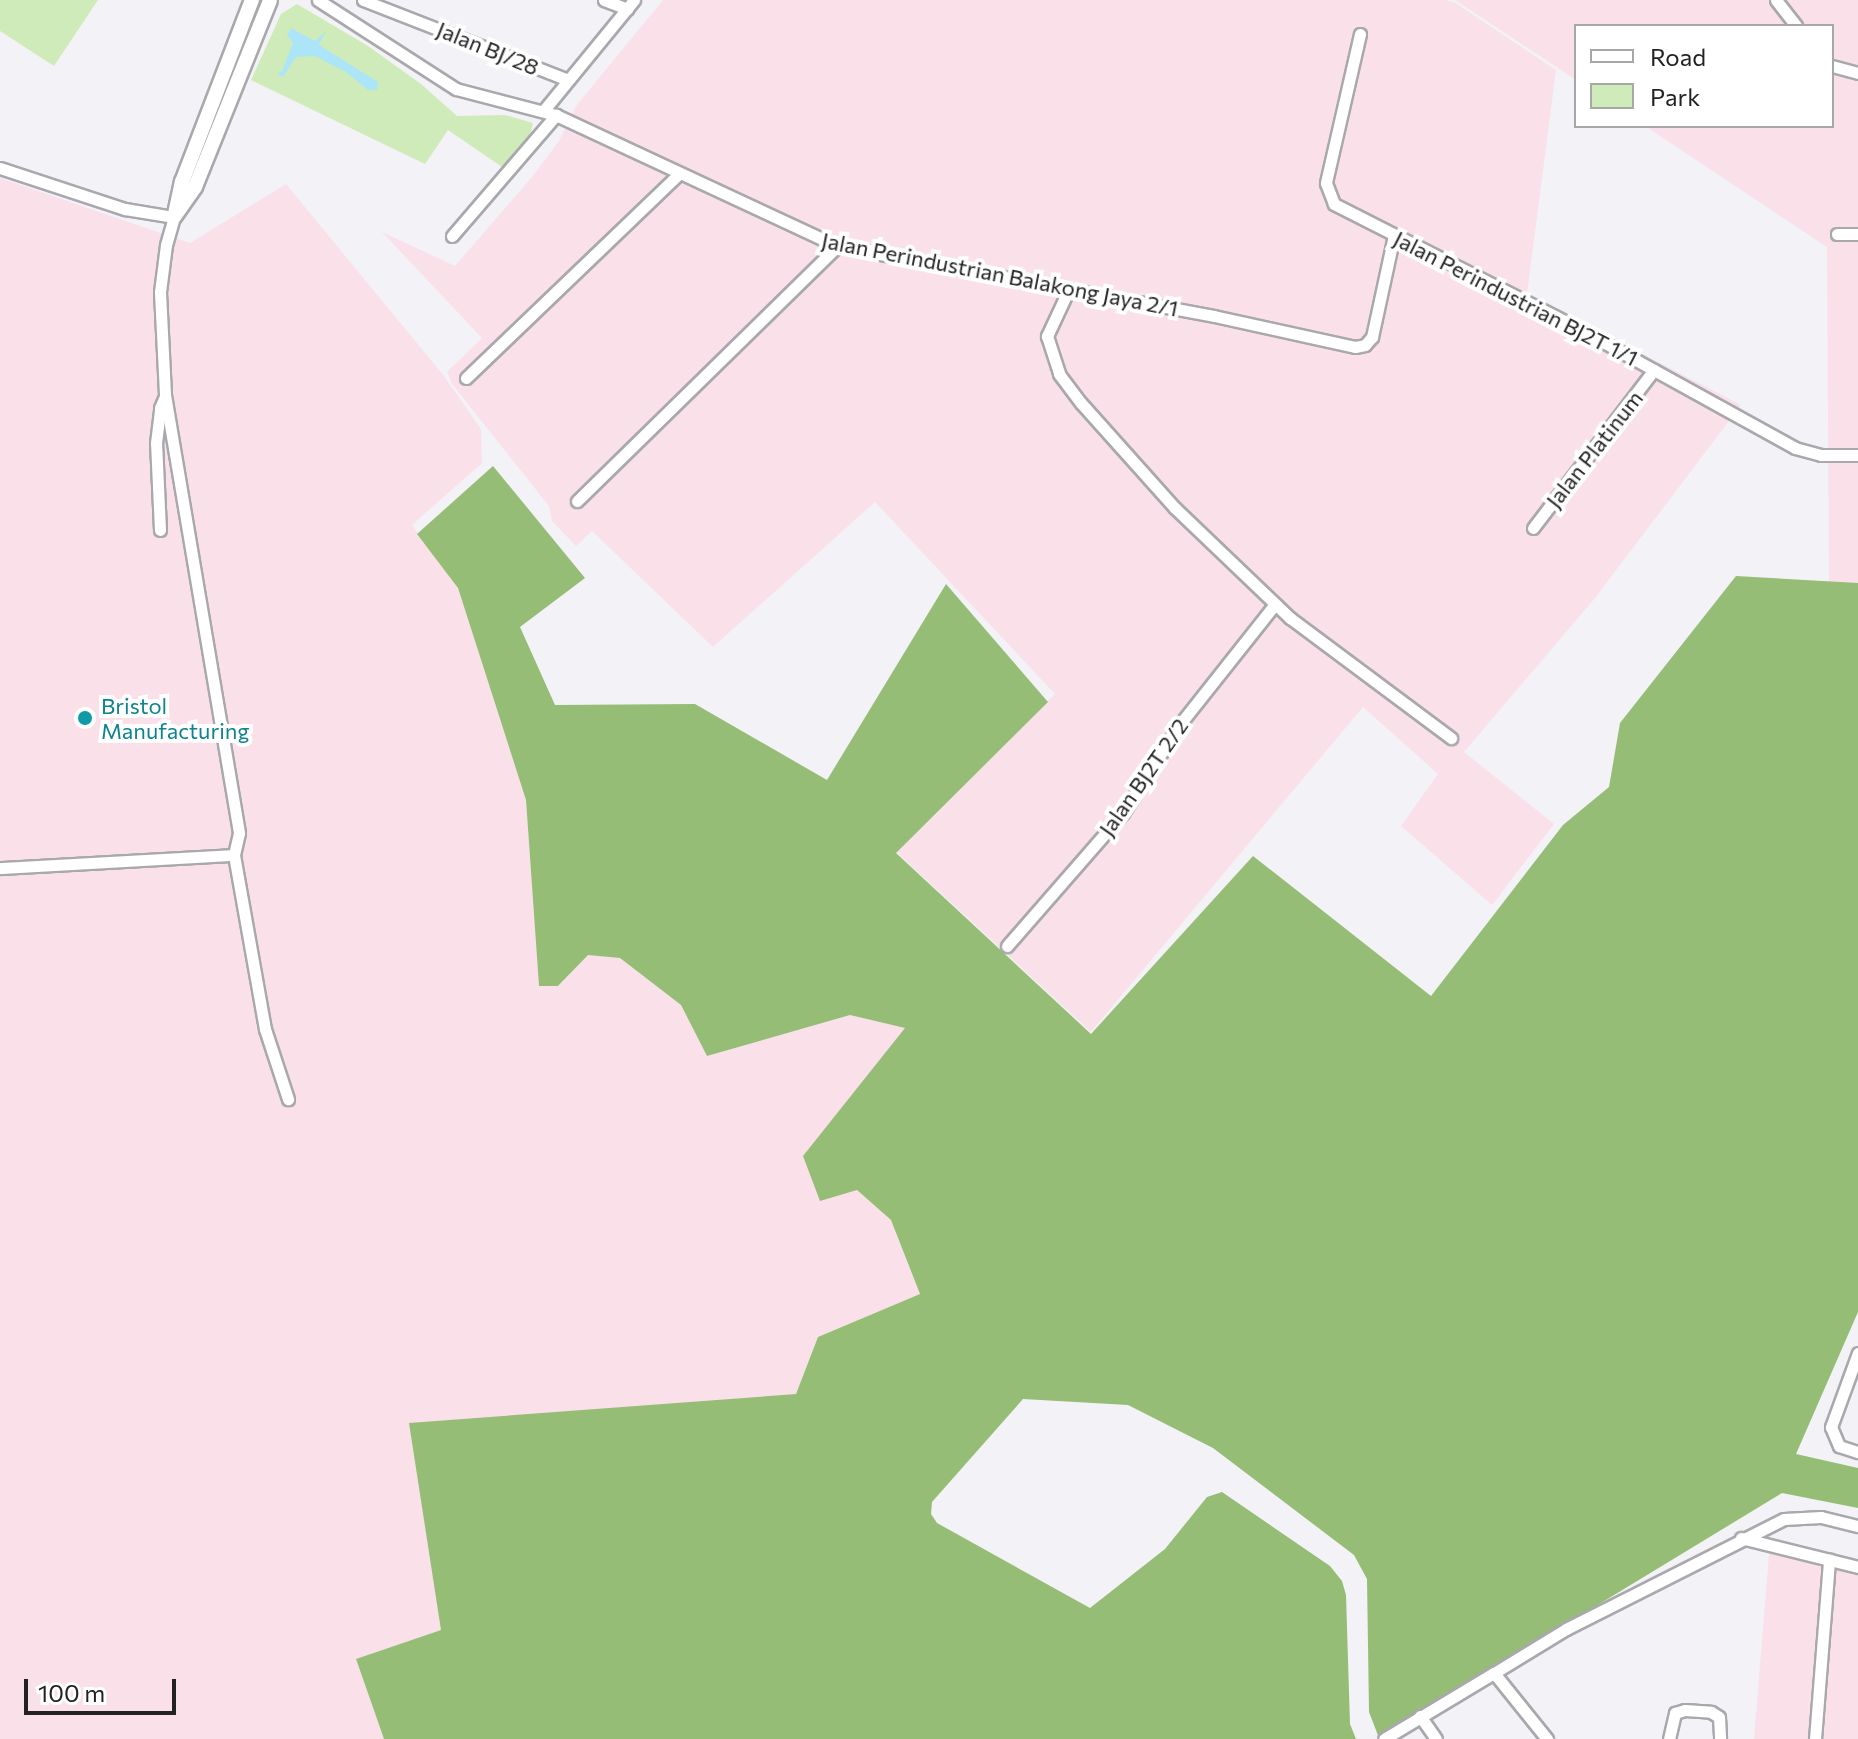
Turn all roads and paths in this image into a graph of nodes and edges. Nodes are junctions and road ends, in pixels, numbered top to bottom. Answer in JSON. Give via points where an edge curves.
{"nodes":[{"id":1,"x":252,"y":0,"type":"edge"},
{"id":2,"x":270,"y":0,"type":"edge"},
{"id":3,"x":318,"y":0,"type":"edge"},
{"id":4,"x":363,"y":0,"type":"edge"},
{"id":5,"x":604,"y":0,"type":"edge"},
{"id":6,"x":1776,"y":0,"type":"edge"},
{"id":7,"x":631,"y":5,"type":"edge"},
{"id":8,"x":1794,"y":24,"type":"edge"},
{"id":9,"x":1360,"y":34,"type":"dead end"},
{"id":10,"x":1834,"y":67,"type":"edge"},
{"id":11,"x":1858,"y":73,"type":"edge"},
{"id":12,"x":568,"y":80,"type":"junction"},
{"id":13,"x":550,"y":112,"type":"junction"},
{"id":14,"x":0,"y":168,"type":"edge"},
{"id":15,"x":680,"y":173,"type":"junction"},
{"id":16,"x":174,"y":217,"type":"junction"},
{"id":17,"x":1837,"y":234,"type":"dead end"},
{"id":18,"x":1858,"y":234,"type":"edge"},
{"id":19,"x":1394,"y":235,"type":"junction"},
{"id":20,"x":452,"y":236,"type":"dead end"},
{"id":21,"x":837,"y":246,"type":"junction"},
{"id":22,"x":1068,"y":291,"type":"junction"},
{"id":23,"x":1654,"y":370,"type":"junction"},
{"id":24,"x":466,"y":378,"type":"dead end"},
{"id":25,"x":165,"y":395,"type":"junction"},
{"id":26,"x":1858,"y":455,"type":"edge"},
{"id":27,"x":577,"y":501,"type":"dead end"},
{"id":28,"x":1533,"y":528,"type":"dead end"},
{"id":29,"x":160,"y":530,"type":"dead end"},
{"id":30,"x":1275,"y":604,"type":"junction"},
{"id":31,"x":1451,"y":738,"type":"dead end"},
{"id":32,"x":234,"y":855,"type":"junction"},
{"id":33,"x":0,"y":868,"type":"edge"},
{"id":34,"x":1007,"y":946,"type":"dead end"},
{"id":35,"x":288,"y":1099,"type":"dead end"},
{"id":36,"x":1858,"y":1353,"type":"edge"},
{"id":37,"x":1854,"y":1373,"type":"edge"},
{"id":38,"x":1858,"y":1452,"type":"edge"},
{"id":39,"x":1858,"y":1526,"type":"edge"},
{"id":40,"x":1741,"y":1538,"type":"junction"},
{"id":41,"x":1829,"y":1560,"type":"junction"},
{"id":42,"x":1858,"y":1567,"type":"edge"},
{"id":43,"x":1494,"y":1673,"type":"junction"},
{"id":44,"x":1420,"y":1716,"type":"junction"},
{"id":45,"x":1384,"y":1739,"type":"edge"},
{"id":46,"x":1436,"y":1739,"type":"edge"},
{"id":47,"x":1547,"y":1739,"type":"edge"},
{"id":48,"x":1669,"y":1739,"type":"edge"},
{"id":49,"x":1720,"y":1739,"type":"edge"},
{"id":50,"x":1815,"y":1739,"type":"edge"}],
"edges":[{"from":1,"to":16,"type":"street","via":[[182,182]]},
{"from":2,"to":16,"type":"street","via":[[195,187]]},
{"from":3,"to":13,"type":"street","name":"Jalan Perindustrian Balakong Jaya 2/1","via":[[456,89]]},
{"from":4,"to":12,"type":"street","name":"Jalan BJ/28"},
{"from":5,"to":7,"type":"street"},
{"from":6,"to":8,"type":"street"},
{"from":7,"to":12,"type":"street"},
{"from":9,"to":19,"type":"street","name":"Jalan Perindustrian BJ2T 1/1","via":[[1333,145],[1327,194],[1346,212]]},
{"from":10,"to":11,"type":"street"},
{"from":12,"to":13,"type":"street"},
{"from":13,"to":15,"type":"street","name":"Jalan Perindustrian Balakong Jaya 2/1"},
{"from":13,"to":20,"type":"street"},
{"from":14,"to":16,"type":"street","via":[[125,209]]},
{"from":15,"to":21,"type":"street","name":"Jalan Perindustrian Balakong Jaya 2/1"},
{"from":15,"to":24,"type":"street"},
{"from":16,"to":25,"type":"street","via":[[160,292]]},
{"from":17,"to":18,"type":"street"},
{"from":19,"to":22,"type":"street","name":"Jalan Perindustrian Balakong Jaya 2/1","via":[[1372,337],[1355,347]]},
{"from":19,"to":23,"type":"street","name":"Jalan Perindustrian BJ2T 1/1"},
{"from":21,"to":22,"type":"street","name":"Jalan Perindustrian Balakong Jaya 2/1"},
{"from":21,"to":27,"type":"street"},
{"from":22,"to":30,"type":"street","via":[[1047,336],[1059,374],[1175,508]]},
{"from":23,"to":26,"type":"street","name":"Jalan Perindustrian BJ2T 1/1","via":[[1795,448],[1821,455]]},
{"from":23,"to":28,"type":"street","name":"Jalan Platinum"},
{"from":25,"to":29,"type":"street","via":[[156,443]]},
{"from":25,"to":32,"type":"street","via":[[239,833]]},
{"from":30,"to":31,"type":"street"},
{"from":30,"to":34,"type":"street","name":"Jalan BJ2T 2/2","via":[[1180,724],[1123,813]]},
{"from":32,"to":33,"type":"street"},
{"from":32,"to":35,"type":"street","via":[[265,1029]]},
{"from":36,"to":37,"type":"street"},
{"from":37,"to":38,"type":"street","via":[[1831,1427],[1839,1446]]},
{"from":39,"to":40,"type":"street","via":[[1802,1517]]},
{"from":40,"to":41,"type":"street"},
{"from":40,"to":43,"type":"street","via":[[1566,1629]]},
{"from":41,"to":42,"type":"street"},
{"from":41,"to":50,"type":"street"},
{"from":43,"to":44,"type":"street"},
{"from":43,"to":47,"type":"street"},
{"from":44,"to":45,"type":"street"},
{"from":44,"to":46,"type":"street"},
{"from":48,"to":49,"type":"street","via":[[1675,1713],[1685,1710],[1719,1717]]}]}
